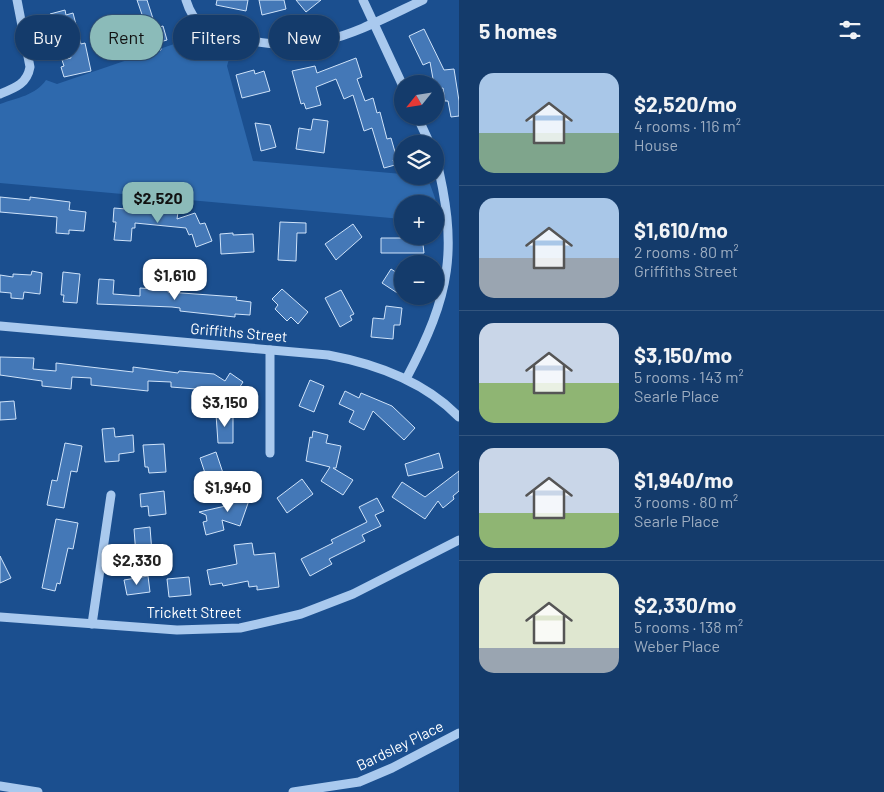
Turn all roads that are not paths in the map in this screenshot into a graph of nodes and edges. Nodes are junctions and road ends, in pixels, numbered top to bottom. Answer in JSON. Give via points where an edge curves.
{"nodes":[{"id":1,"x":17,"y":0,"type":"edge"},
{"id":2,"x":186,"y":0,"type":"edge"},
{"id":3,"x":363,"y":0,"type":"edge"},
{"id":4,"x":423,"y":0,"type":"edge"},
{"id":5,"x":374,"y":23,"type":"junction"},
{"id":6,"x":398,"y":75,"type":"edge"},
{"id":7,"x":0,"y":94,"type":"edge"},
{"id":8,"x":444,"y":175,"type":"edge"},
{"id":9,"x":0,"y":326,"type":"edge"},
{"id":10,"x":270,"y":350,"type":"junction"},
{"id":11,"x":406,"y":379,"type":"junction"},
{"id":12,"x":459,"y":417,"type":"edge"},
{"id":13,"x":270,"y":453,"type":"dead end"},
{"id":14,"x":111,"y":494,"type":"dead end"},
{"id":15,"x":459,"y":540,"type":"edge"},
{"id":16,"x":0,"y":618,"type":"edge"},
{"id":17,"x":92,"y":624,"type":"junction"},
{"id":18,"x":459,"y":733,"type":"edge"},
{"id":19,"x":359,"y":782,"type":"junction"},
{"id":20,"x":0,"y":786,"type":"edge"},
{"id":21,"x":35,"y":792,"type":"edge"},
{"id":22,"x":293,"y":792,"type":"edge"},
{"id":23,"x":363,"y":792,"type":"edge"}],
"edges":[{"from":1,"to":7,"type":"street","via":[[29,75],[22,84]]},
{"from":2,"to":5,"type":"street","via":[[192,15],[204,28],[275,45],[329,40]]},
{"from":3,"to":5,"type":"street"},
{"from":4,"to":5,"type":"street"},
{"from":5,"to":6,"type":"street"},
{"from":8,"to":11,"type":"street","via":[[454,207],[457,256],[450,289],[439,316]]},
{"from":9,"to":10,"type":"street","name":"Griffiths Street"},
{"from":10,"to":11,"type":"street","name":"Griffiths Street","via":[[352,360]]},
{"from":10,"to":13,"type":"street"},
{"from":11,"to":12,"type":"street","name":"Griffiths Street"},
{"from":14,"to":17,"type":"street"},
{"from":15,"to":17,"type":"street","name":"Trickett Street","via":[[353,594],[261,625],[177,630]]},
{"from":16,"to":17,"type":"street","name":"Trickett Street"},
{"from":18,"to":19,"type":"street","name":"Bardsley Place"},
{"from":19,"to":22,"type":"street","name":"Bardsley Place"},
{"from":19,"to":23,"type":"street"},
{"from":20,"to":21,"type":"street"}]}
